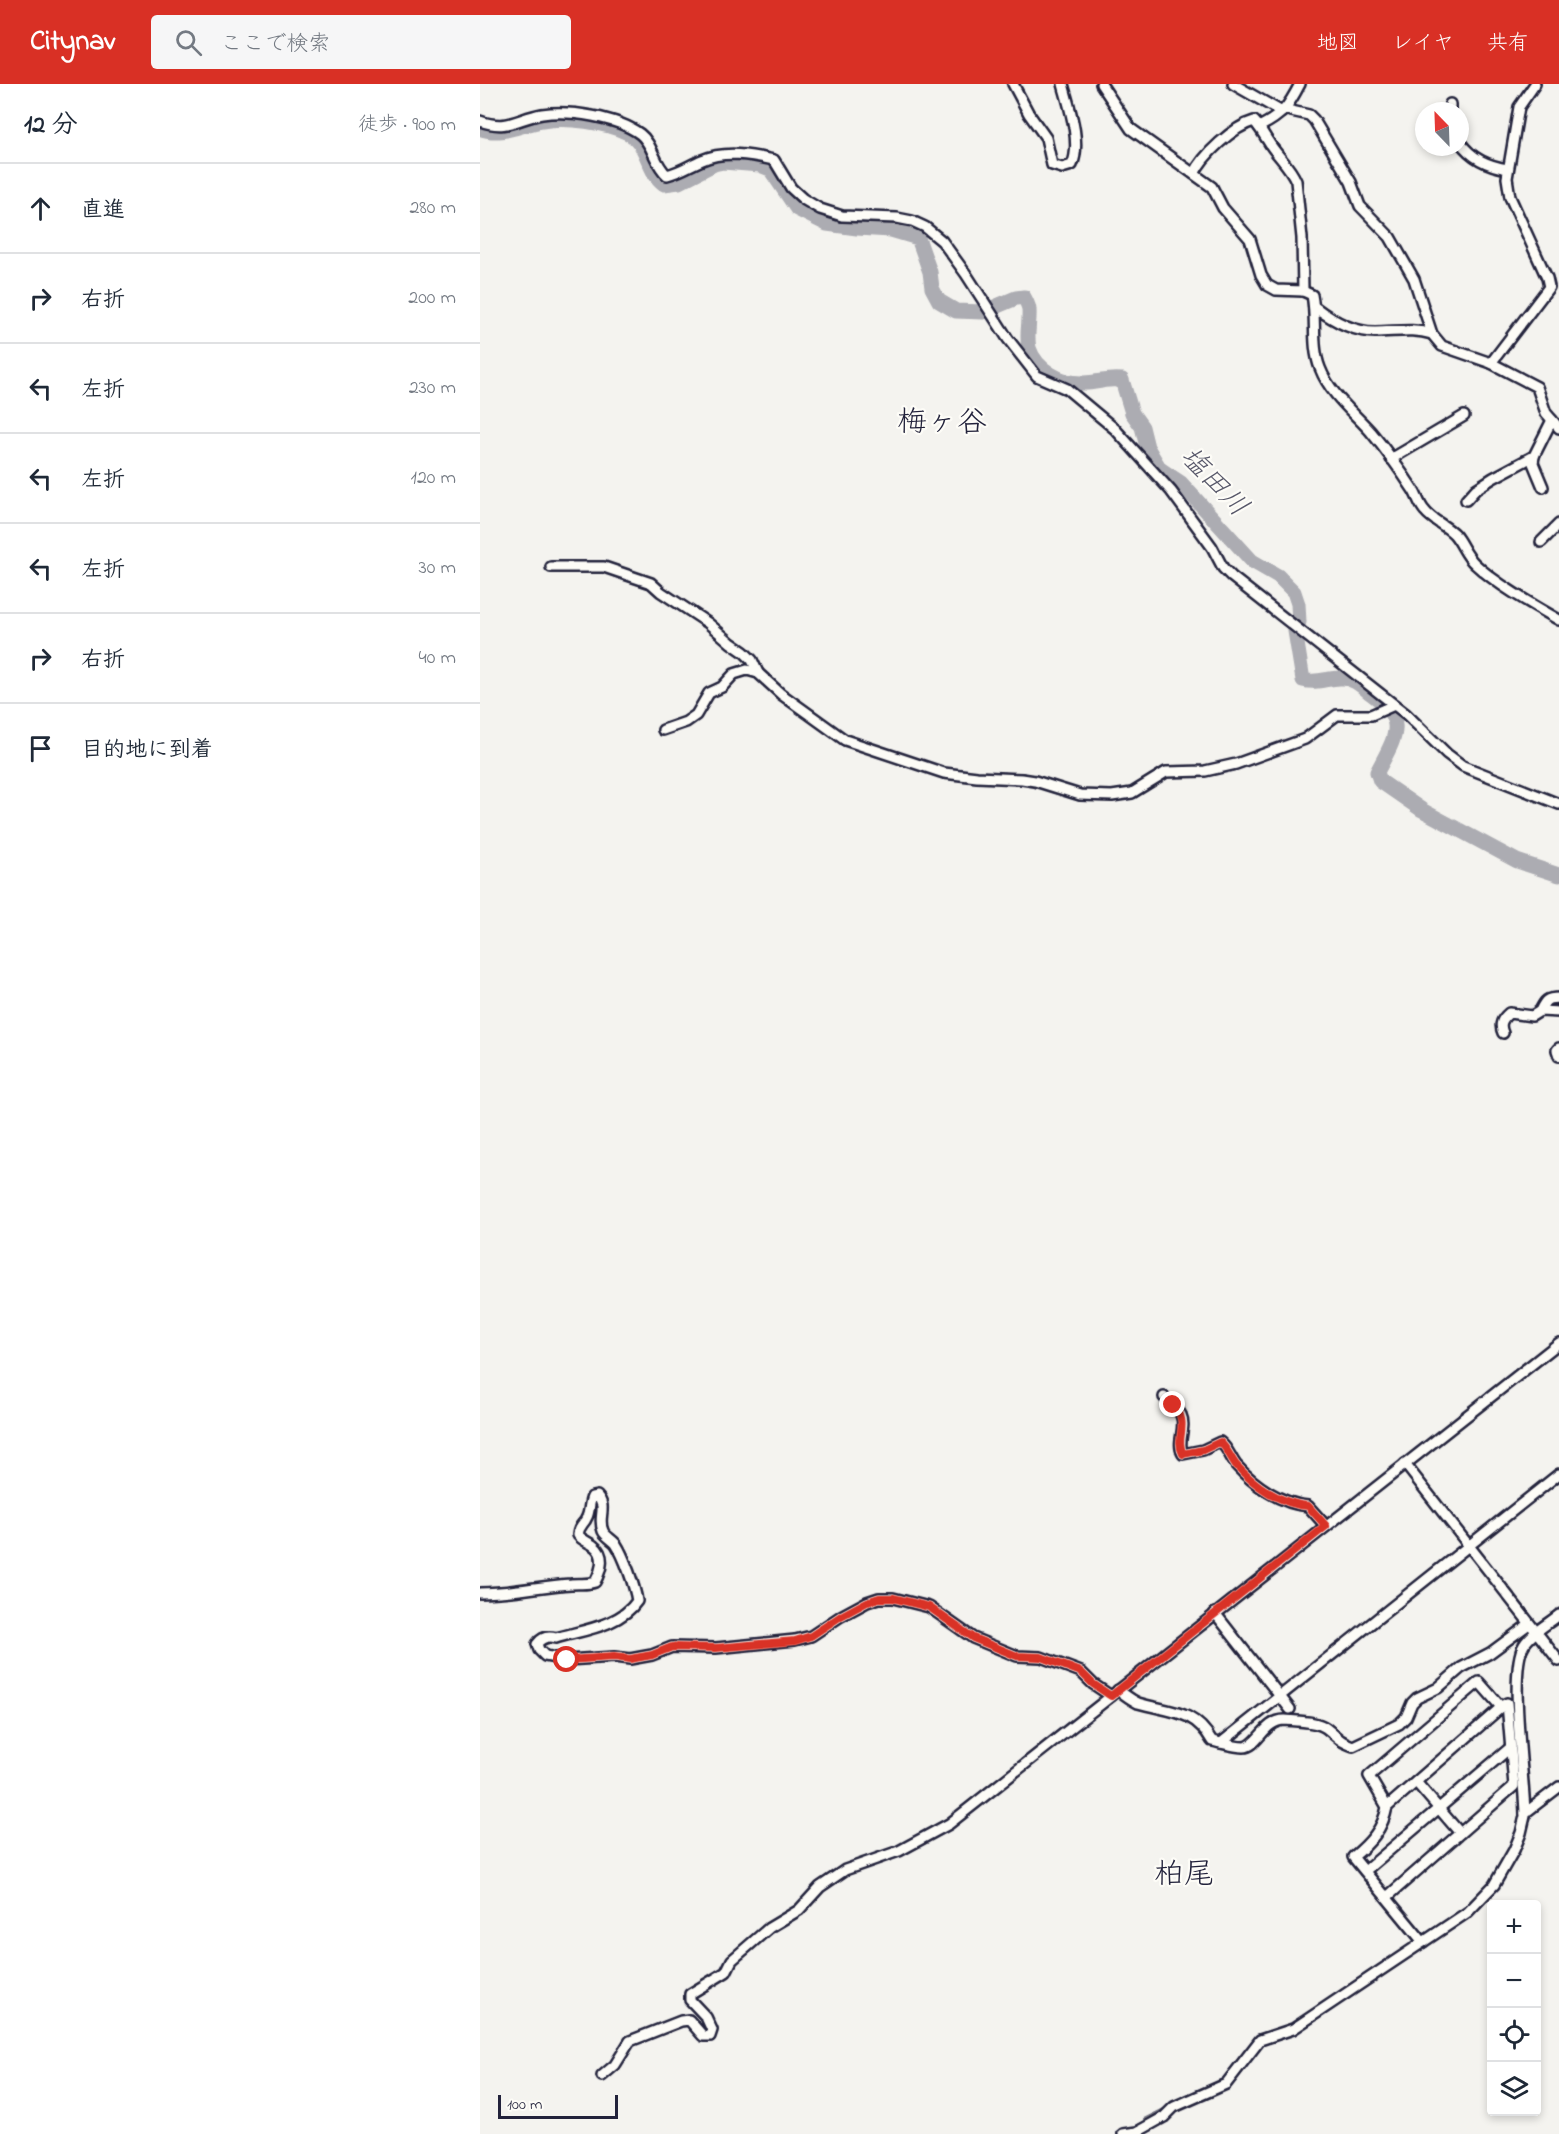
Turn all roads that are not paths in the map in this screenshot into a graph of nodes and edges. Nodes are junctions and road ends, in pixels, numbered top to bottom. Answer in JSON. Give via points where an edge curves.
{"nodes":[{"id":1,"x":1013,"y":84,"type":"edge"},
{"id":2,"x":1063,"y":84,"type":"edge"},
{"id":3,"x":1101,"y":84,"type":"edge"},
{"id":4,"x":1233,"y":84,"type":"edge"},
{"id":5,"x":1300,"y":84,"type":"edge"},
{"id":6,"x":1535,"y":84,"type":"edge"},
{"id":7,"x":1285,"y":111,"type":"junction"},
{"id":8,"x":480,"y":121,"type":"edge"},
{"id":9,"x":1259,"y":128,"type":"junction"},
{"id":10,"x":1469,"y":154,"type":"edge"},
{"id":11,"x":1508,"y":169,"type":"junction"},
{"id":12,"x":1194,"y":174,"type":"junction"},
{"id":13,"x":1303,"y":291,"type":"junction"},
{"id":14,"x":1315,"y":307,"type":"junction"},
{"id":15,"x":1432,"y":334,"type":"junction"},
{"id":16,"x":1491,"y":363,"type":"junction"},
{"id":17,"x":1464,"y":416,"type":"dead end"},
{"id":18,"x":1556,"y":424,"type":"edge"},
{"id":19,"x":1534,"y":456,"type":"junction"},
{"id":20,"x":1391,"y":459,"type":"junction"},
{"id":21,"x":1543,"y":487,"type":"dead end"},
{"id":22,"x":1466,"y":500,"type":"dead end"},
{"id":23,"x":1559,"y":524,"type":"edge"},
{"id":24,"x":1541,"y":542,"type":"dead end"},
{"id":25,"x":551,"y":567,"type":"dead end"},
{"id":26,"x":1559,"y":620,"type":"edge"},
{"id":27,"x":758,"y":673,"type":"junction"},
{"id":28,"x":1394,"y":705,"type":"junction"},
{"id":29,"x":663,"y":730,"type":"dead end"},
{"id":30,"x":1559,"y":804,"type":"edge"},
{"id":31,"x":1559,"y":998,"type":"edge"},
{"id":32,"x":1540,"y":1011,"type":"junction"},
{"id":33,"x":1559,"y":1012,"type":"edge"},
{"id":34,"x":1503,"y":1033,"type":"dead end"},
{"id":35,"x":1559,"y":1048,"type":"edge"},
{"id":36,"x":1559,"y":1056,"type":"edge"},
{"id":37,"x":1559,"y":1343,"type":"edge"},
{"id":38,"x":1164,"y":1397,"type":"dead end"},
{"id":39,"x":1405,"y":1464,"type":"junction"},
{"id":40,"x":1559,"y":1474,"type":"edge"},
{"id":41,"x":1326,"y":1526,"type":"junction"},
{"id":42,"x":1468,"y":1546,"type":"junction"},
{"id":43,"x":480,"y":1593,"type":"edge"},
{"id":44,"x":1215,"y":1613,"type":"junction"},
{"id":45,"x":1559,"y":1615,"type":"edge"},
{"id":46,"x":1530,"y":1624,"type":"junction"},
{"id":47,"x":1536,"y":1633,"type":"junction"},
{"id":48,"x":1559,"y":1661,"type":"edge"},
{"id":49,"x":1114,"y":1693,"type":"junction"},
{"id":50,"x":1518,"y":1694,"type":"junction"},
{"id":51,"x":1280,"y":1696,"type":"junction"},
{"id":52,"x":1504,"y":1705,"type":"junction"},
{"id":53,"x":1290,"y":1709,"type":"dead end"},
{"id":54,"x":1221,"y":1743,"type":"junction"},
{"id":55,"x":1511,"y":1747,"type":"junction"},
{"id":56,"x":1416,"y":1782,"type":"junction"},
{"id":57,"x":1559,"y":1787,"type":"edge"},
{"id":58,"x":1388,"y":1807,"type":"junction"},
{"id":59,"x":1438,"y":1809,"type":"junction"},
{"id":60,"x":1525,"y":1813,"type":"junction"},
{"id":61,"x":1460,"y":1833,"type":"junction"},
{"id":62,"x":1365,"y":1871,"type":"junction"},
{"id":63,"x":1387,"y":1897,"type":"junction"},
{"id":64,"x":1423,"y":1942,"type":"junction"},
{"id":65,"x":602,"y":2076,"type":"dead end"},
{"id":66,"x":1123,"y":2134,"type":"edge"}],
"edges":[{"from":1,"to":2,"type":"street","via":[[1046,138],[1052,165],[1062,168],[1072,165],[1075,157],[1072,118]]},
{"from":3,"to":12,"type":"street","via":[[1131,129]]},
{"from":4,"to":7,"type":"street"},
{"from":5,"to":7,"type":"street"},
{"from":6,"to":11,"type":"street","via":[[1520,107]]},
{"from":7,"to":9,"type":"street"},
{"from":7,"to":15,"type":"street","via":[[1309,115],[1314,120],[1360,206],[1390,237],[1414,279]]},
{"from":8,"to":28,"type":"street","via":[[508,125],[541,114],[595,116],[642,135],[659,168],[667,175],[722,154],[755,156],[774,160],[791,188],[820,209],[842,216],[897,218],[925,227],[942,241],[1037,376],[1067,389],[1115,429],[1171,491],[1223,568]]},
{"from":9,"to":12,"type":"street","via":[[1254,121],[1249,122],[1227,137],[1206,156]]},
{"from":9,"to":13,"type":"street","via":[[1296,182]]},
{"from":10,"to":11,"type":"street","via":[[1485,164]]},
{"from":11,"to":16,"type":"street","via":[[1510,196],[1549,287]]},
{"from":12,"to":13,"type":"street","via":[[1212,187],[1223,208],[1250,239],[1267,285],[1276,290]]},
{"from":13,"to":14,"type":"street","via":[[1312,295]]},
{"from":14,"to":15,"type":"street","via":[[1332,320],[1358,329],[1419,330]]},
{"from":14,"to":20,"type":"street","via":[[1320,370]]},
{"from":15,"to":16,"type":"street","via":[[1442,346]]},
{"from":16,"to":18,"type":"street","via":[[1537,387],[1546,413]]},
{"from":17,"to":20,"type":"street"},
{"from":18,"to":19,"type":"street"},
{"from":19,"to":21,"type":"street"},
{"from":19,"to":22,"type":"street","via":[[1476,489]]},
{"from":20,"to":26,"type":"street","via":[[1424,511],[1457,537],[1464,553],[1476,565]]},
{"from":23,"to":24,"type":"street"},
{"from":25,"to":27,"type":"street","via":[[604,567],[651,583],[744,652]]},
{"from":27,"to":28,"type":"street","via":[[845,740],[944,772],[1035,781],[1080,795],[1132,793],[1166,772],[1205,771],[1236,764],[1305,740],[1337,715],[1371,715]]},
{"from":27,"to":29,"type":"street","via":[[747,670],[734,674],[722,687],[708,693],[696,715]]},
{"from":28,"to":30,"type":"street","via":[[1463,766]]},
{"from":31,"to":32,"type":"street","via":[[1545,1000]]},
{"from":32,"to":33,"type":"street"},
{"from":32,"to":34,"type":"street","via":[[1533,1016],[1509,1013],[1501,1024]]},
{"from":35,"to":36,"type":"street"},
{"from":37,"to":39,"type":"street"},
{"from":38,"to":41,"type":"street","via":[[1183,1421],[1183,1454],[1220,1442],[1234,1462],[1261,1487],[1291,1505],[1308,1506]]},
{"from":39,"to":41,"type":"street"},
{"from":39,"to":42,"type":"street"},
{"from":40,"to":42,"type":"street"},
{"from":41,"to":44,"type":"street"},
{"from":42,"to":46,"type":"street"},
{"from":42,"to":51,"type":"street"},
{"from":43,"to":49,"type":"street","via":[[595,1582],[601,1554],[578,1535],[592,1497],[597,1496],[602,1501],[603,1532],[616,1544],[637,1601],[615,1620],[540,1640],[537,1644],[545,1656],[567,1660],[630,1659],[672,1647],[716,1648],[795,1641],[811,1636],[867,1602],[893,1598],[929,1607],[973,1638],[1017,1656],[1041,1657],[1081,1672],[1093,1684]]},
{"from":44,"to":49,"type":"street"},
{"from":44,"to":51,"type":"street"},
{"from":45,"to":47,"type":"street"},
{"from":46,"to":47,"type":"street"},
{"from":46,"to":54,"type":"street","via":[[1461,1668],[1438,1688],[1417,1698],[1399,1724],[1358,1745],[1338,1741],[1319,1724],[1282,1720],[1245,1748]]},
{"from":47,"to":48,"type":"street"},
{"from":47,"to":50,"type":"street","via":[[1520,1654]]},
{"from":49,"to":54,"type":"street","via":[[1189,1717],[1204,1727],[1212,1741]]},
{"from":49,"to":65,"type":"street","via":[[949,1824],[899,1851],[845,1870],[820,1887],[799,1910],[769,1928],[732,1960],[726,1972],[690,1994],[690,2000],[706,2017],[712,2030],[710,2036],[703,2036],[689,2020],[681,2021],[630,2041],[615,2065]]},
{"from":50,"to":52,"type":"street"},
{"from":50,"to":60,"type":"street"},
{"from":51,"to":53,"type":"street"},
{"from":51,"to":54,"type":"street"},
{"from":52,"to":55,"type":"street"},
{"from":52,"to":56,"type":"street"},
{"from":52,"to":58,"type":"street","via":[[1479,1682],[1369,1776]]},
{"from":55,"to":59,"type":"street"},
{"from":55,"to":61,"type":"street","via":[[1514,1786]]},
{"from":56,"to":58,"type":"street"},
{"from":56,"to":59,"type":"street"},
{"from":57,"to":60,"type":"street"},
{"from":58,"to":62,"type":"street","via":[[1378,1833],[1353,1857]]},
{"from":59,"to":61,"type":"street"},
{"from":59,"to":62,"type":"street"},
{"from":60,"to":64,"type":"street","via":[[1514,1850],[1494,1885],[1468,1912]]},
{"from":61,"to":63,"type":"street"},
{"from":62,"to":63,"type":"street"},
{"from":63,"to":64,"type":"street"},
{"from":64,"to":66,"type":"street","via":[[1293,2029],[1260,2040],[1226,2084],[1174,2107],[1137,2132]]}]}
